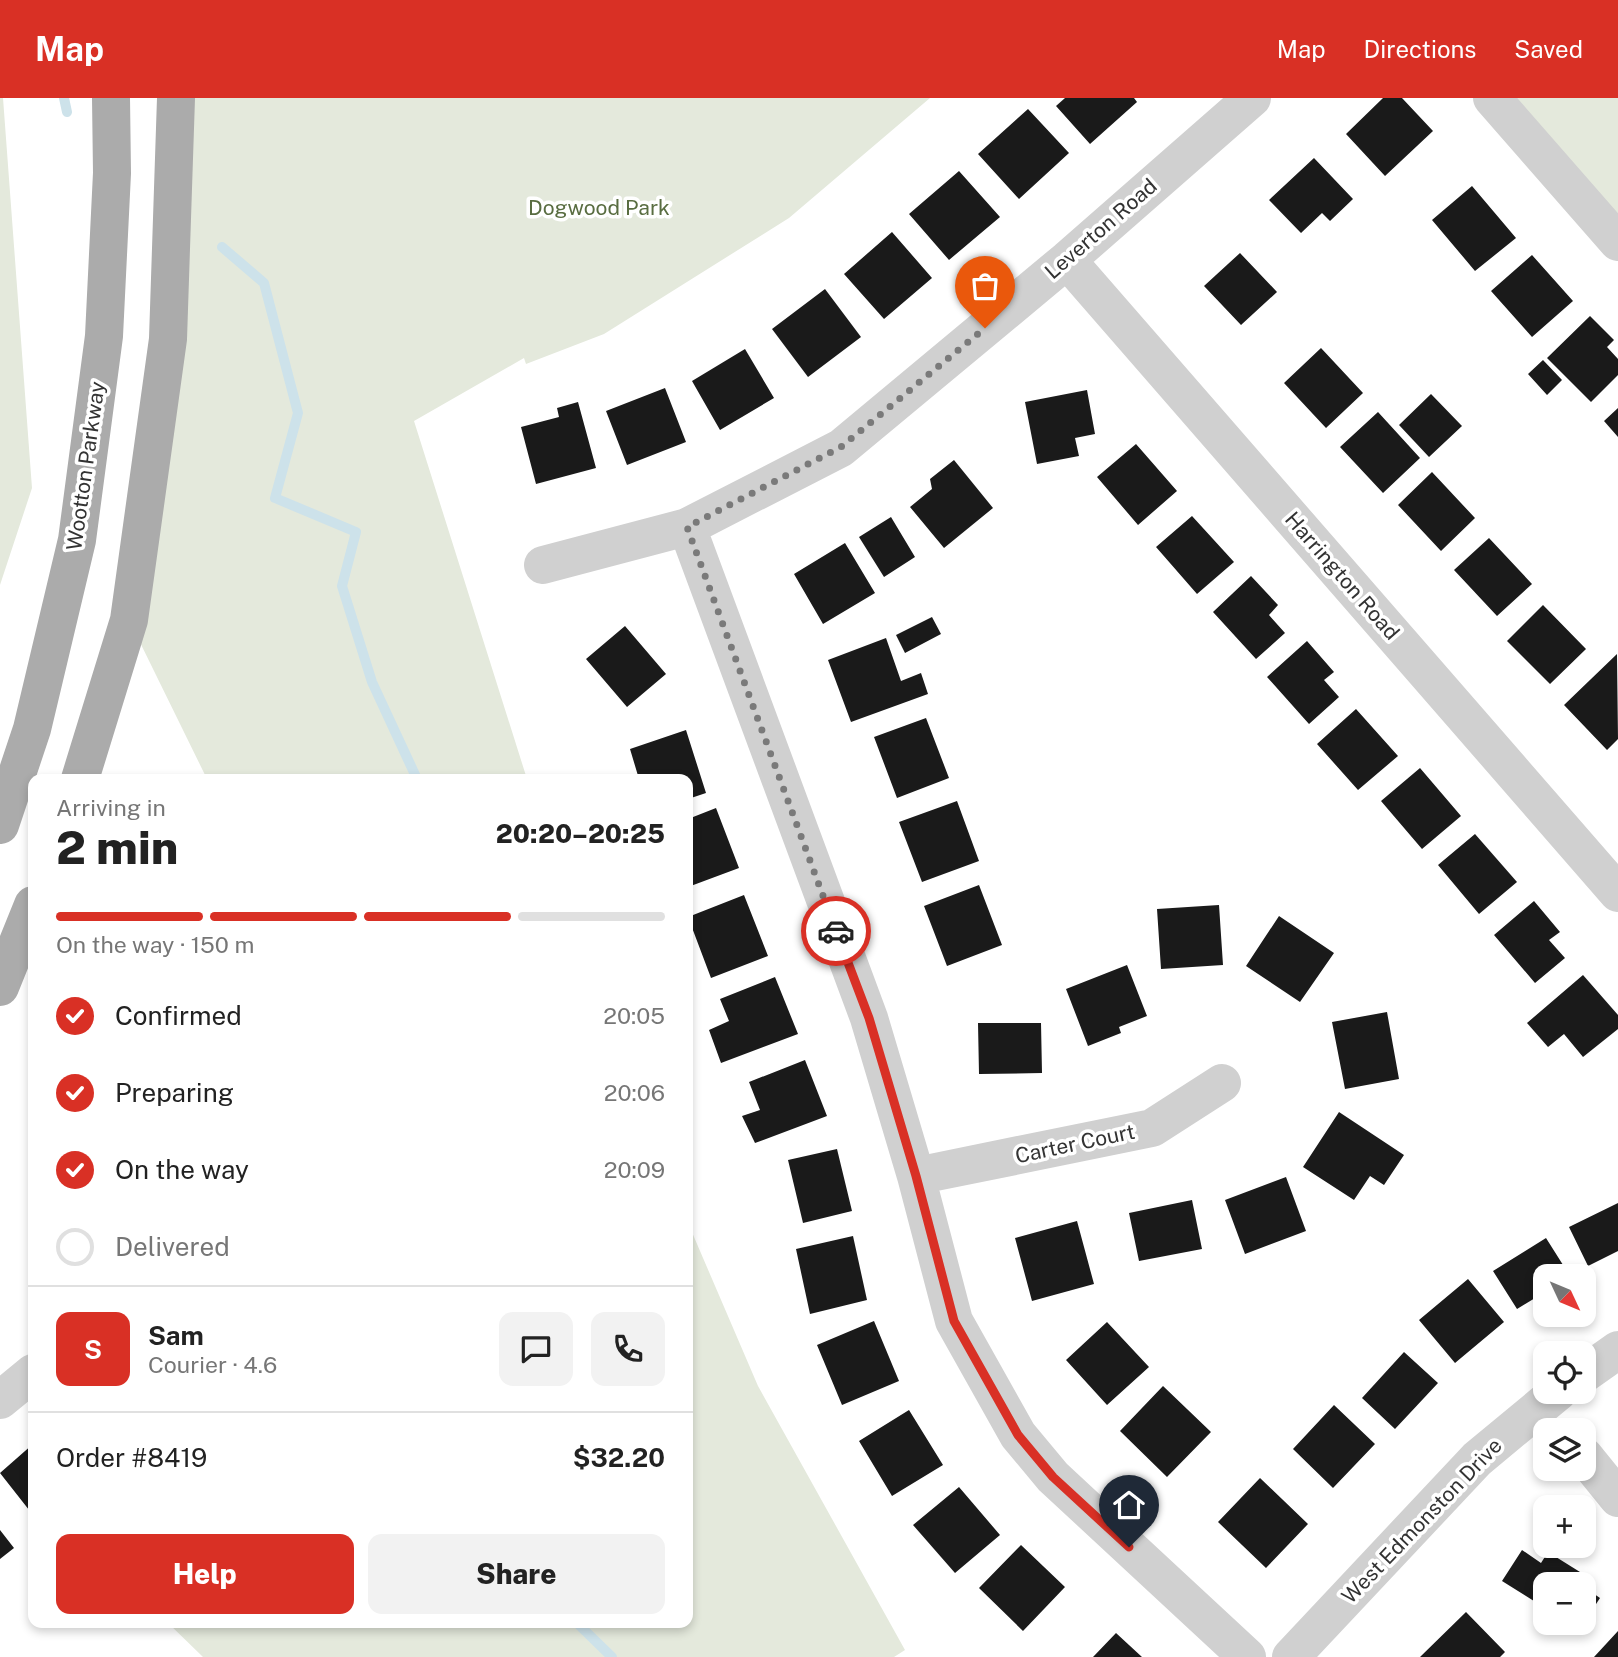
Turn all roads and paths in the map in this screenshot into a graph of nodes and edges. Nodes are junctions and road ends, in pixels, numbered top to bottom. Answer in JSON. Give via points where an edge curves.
{"nodes":[{"id":1,"x":111,"y":98,"type":"edge"},
{"id":2,"x":176,"y":98,"type":"edge"},
{"id":3,"x":1252,"y":98,"type":"edge"},
{"id":4,"x":1492,"y":98,"type":"edge"},
{"id":5,"x":1618,"y":242,"type":"edge"},
{"id":6,"x":1067,"y":260,"type":"junction"},
{"id":7,"x":687,"y":527,"type":"junction"},
{"id":8,"x":543,"y":565,"type":"dead end"},
{"id":9,"x":82,"y":774,"type":"edge"},
{"id":10,"x":0,"y":825,"type":"edge"},
{"id":11,"x":1618,"y":893,"type":"edge"},
{"id":12,"x":28,"y":917,"type":"edge"},
{"id":13,"x":0,"y":987,"type":"edge"},
{"id":14,"x":1222,"y":1083,"type":"dead end"},
{"id":15,"x":916,"y":1176,"type":"junction"},
{"id":16,"x":1618,"y":1350,"type":"edge"},
{"id":17,"x":1596,"y":1366,"type":"edge"},
{"id":18,"x":28,"y":1377,"type":"edge"},
{"id":19,"x":0,"y":1400,"type":"edge"},
{"id":20,"x":1554,"y":1408,"type":"edge"},
{"id":21,"x":1596,"y":1470,"type":"edge"},
{"id":22,"x":1618,"y":1497,"type":"edge"},
{"id":23,"x":1247,"y":1657,"type":"edge"},
{"id":24,"x":1291,"y":1657,"type":"edge"}],
"edges":[{"from":1,"to":10,"type":"main road","name":"Wootton Parkway","via":[[104,336],[77,540],[32,729]]},
{"from":2,"to":9,"type":"main road","via":[[168,339],[135,580],[129,620]]},
{"from":3,"to":6,"type":"street","name":"Leverton Road"},
{"from":4,"to":5,"type":"street"},
{"from":6,"to":7,"type":"street","name":"Leverton Road","via":[[841,447]]},
{"from":6,"to":11,"type":"street","name":"Harrington Road"},
{"from":7,"to":8,"type":"street","name":"Leverton Road"},
{"from":7,"to":15,"type":"street","via":[[869,1018]]},
{"from":12,"to":13,"type":"main road"},
{"from":14,"to":15,"type":"street","name":"Carter Court","via":[[1152,1128]]},
{"from":15,"to":23,"type":"street","via":[[954,1321],[1018,1435],[1053,1477]]},
{"from":16,"to":17,"type":"street"},
{"from":18,"to":19,"type":"street"},
{"from":20,"to":24,"type":"street","name":"West Edmonston Drive","via":[[1477,1459]]},
{"from":21,"to":22,"type":"street"}]}
